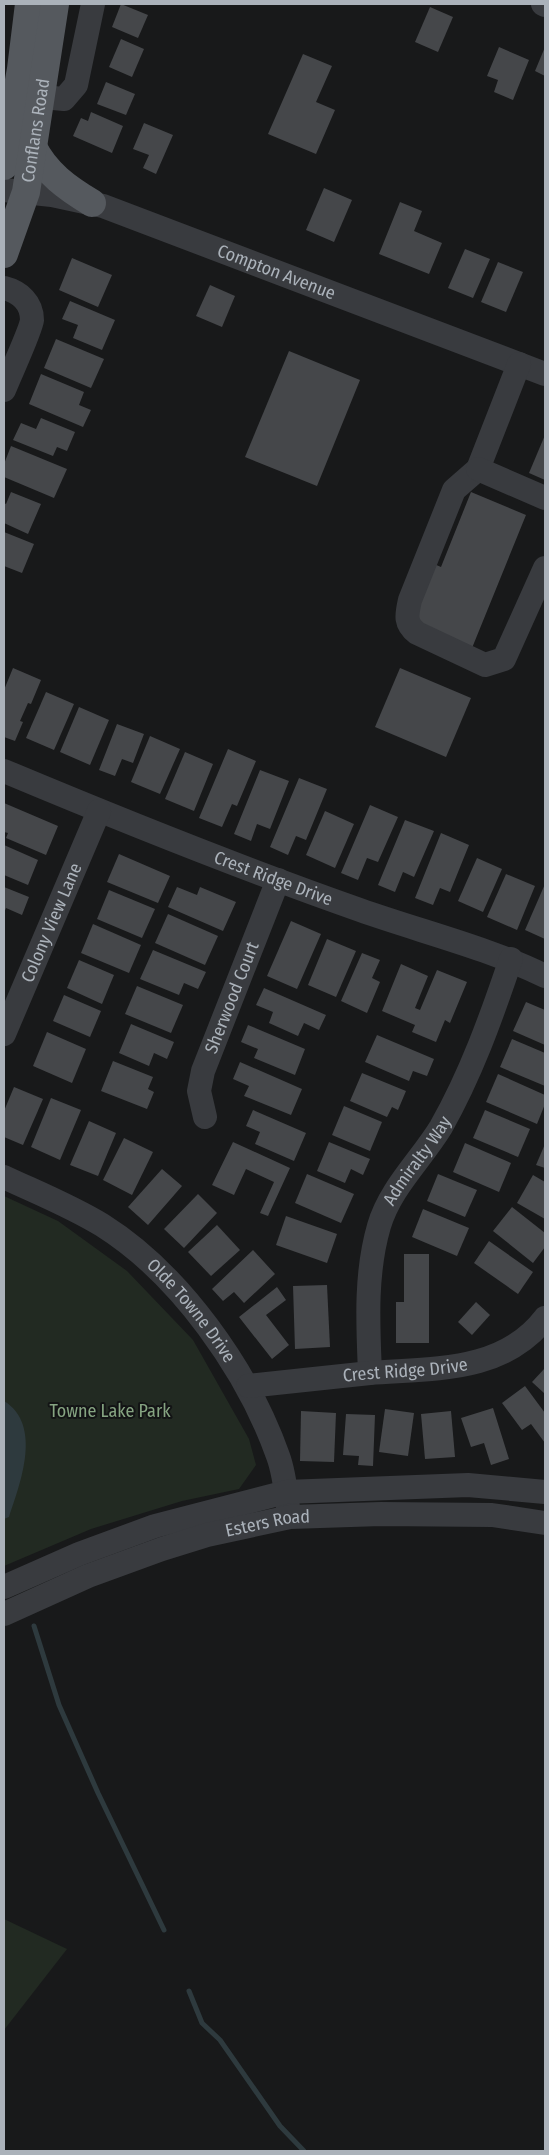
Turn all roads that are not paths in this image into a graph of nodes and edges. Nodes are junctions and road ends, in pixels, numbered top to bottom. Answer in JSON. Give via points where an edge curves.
{"nodes":[{"id":1,"x":29,"y":4,"type":"edge"},
{"id":2,"x":56,"y":4,"type":"edge"},
{"id":3,"x":93,"y":4,"type":"edge"},
{"id":4,"x":42,"y":98,"type":"junction"},
{"id":5,"x":33,"y":147,"type":"junction"},
{"id":6,"x":4,"y":166,"type":"edge"},
{"id":7,"x":15,"y":191,"type":"edge"},
{"id":8,"x":92,"y":203,"type":"junction"},
{"id":9,"x":4,"y":254,"type":"edge"},
{"id":10,"x":4,"y":288,"type":"edge"},
{"id":11,"x":519,"y":364,"type":"junction"},
{"id":12,"x":545,"y":374,"type":"edge"},
{"id":13,"x":4,"y":390,"type":"edge"},
{"id":14,"x":478,"y":469,"type":"junction"},
{"id":15,"x":545,"y":498,"type":"edge"},
{"id":16,"x":545,"y":568,"type":"edge"},
{"id":17,"x":4,"y":771,"type":"edge"},
{"id":18,"x":99,"y":811,"type":"junction"},
{"id":19,"x":278,"y":880,"type":"junction"},
{"id":20,"x":511,"y":960,"type":"junction"},
{"id":21,"x":545,"y":976,"type":"edge"},
{"id":22,"x":4,"y":1034,"type":"edge"},
{"id":23,"x":205,"y":1118,"type":"dead end"},
{"id":24,"x":4,"y":1177,"type":"edge"},
{"id":25,"x":545,"y":1318,"type":"edge"},
{"id":26,"x":370,"y":1373,"type":"junction"},
{"id":27,"x":248,"y":1386,"type":"junction"},
{"id":28,"x":286,"y":1492,"type":"junction"},
{"id":29,"x":545,"y":1492,"type":"edge"},
{"id":30,"x":290,"y":1517,"type":"junction"},
{"id":31,"x":545,"y":1523,"type":"edge"},
{"id":32,"x":4,"y":1587,"type":"edge"},
{"id":33,"x":4,"y":1614,"type":"edge"}],
"edges":[{"from":1,"to":6,"type":"main road","name":"Conflans Road"},
{"from":2,"to":4,"type":"main road","name":"Conflans Road"},
{"from":3,"to":4,"type":"street","via":[[76,85],[64,99]]},
{"from":4,"to":5,"type":"main road","name":"Conflans Road"},
{"from":5,"to":7,"type":"main road","name":"Conflans Road"},
{"from":5,"to":8,"type":"main road","via":[[50,173]]},
{"from":7,"to":8,"type":"street","name":"Compton Avenue"},
{"from":7,"to":9,"type":"main road","name":"Conflans Road"},
{"from":8,"to":11,"type":"street","name":"Compton Avenue"},
{"from":10,"to":13,"type":"street","via":[[14,290],[28,302],[32,322]]},
{"from":11,"to":12,"type":"street","name":"Compton Avenue"},
{"from":11,"to":14,"type":"street"},
{"from":14,"to":15,"type":"street"},
{"from":14,"to":16,"type":"street","via":[[454,490],[410,600],[406,618],[410,628],[484,665],[504,659]]},
{"from":17,"to":18,"type":"street","name":"Crest Ridge Drive"},
{"from":18,"to":19,"type":"street","name":"Crest Ridge Drive"},
{"from":18,"to":22,"type":"street","name":"Colony View Lane"},
{"from":19,"to":20,"type":"street","name":"Crest Ridge Drive"},
{"from":19,"to":23,"type":"street","name":"Sherwood Court","via":[[203,1071],[199,1091]]},
{"from":20,"to":21,"type":"street","name":"Crest Ridge Drive"},
{"from":20,"to":26,"type":"street","name":"Admiralty Way","via":[[487,1031],[464,1085],[439,1129],[408,1171],[379,1226],[368,1319]]},
{"from":24,"to":27,"type":"street","name":"Olde Towne Drive","via":[[88,1217],[125,1241],[194,1308]]},
{"from":25,"to":26,"type":"street","name":"Crest Ridge Drive","via":[[536,1330],[507,1351],[478,1363],[444,1369]]},
{"from":26,"to":27,"type":"street","name":"Crest Ridge Drive"},
{"from":27,"to":28,"type":"street","name":"Olde Towne Drive","via":[[279,1458]]},
{"from":28,"to":29,"type":"street","name":"Esters Road","via":[[468,1485]]},
{"from":28,"to":30,"type":"street","name":"Olde Towne Drive"},
{"from":28,"to":32,"type":"street","name":"Esters Road","via":[[155,1526],[79,1554]]},
{"from":30,"to":31,"type":"street","name":"Esters Road","via":[[492,1515]]},
{"from":30,"to":33,"type":"street","name":"Esters Road","via":[[162,1549],[88,1576]]}]}
